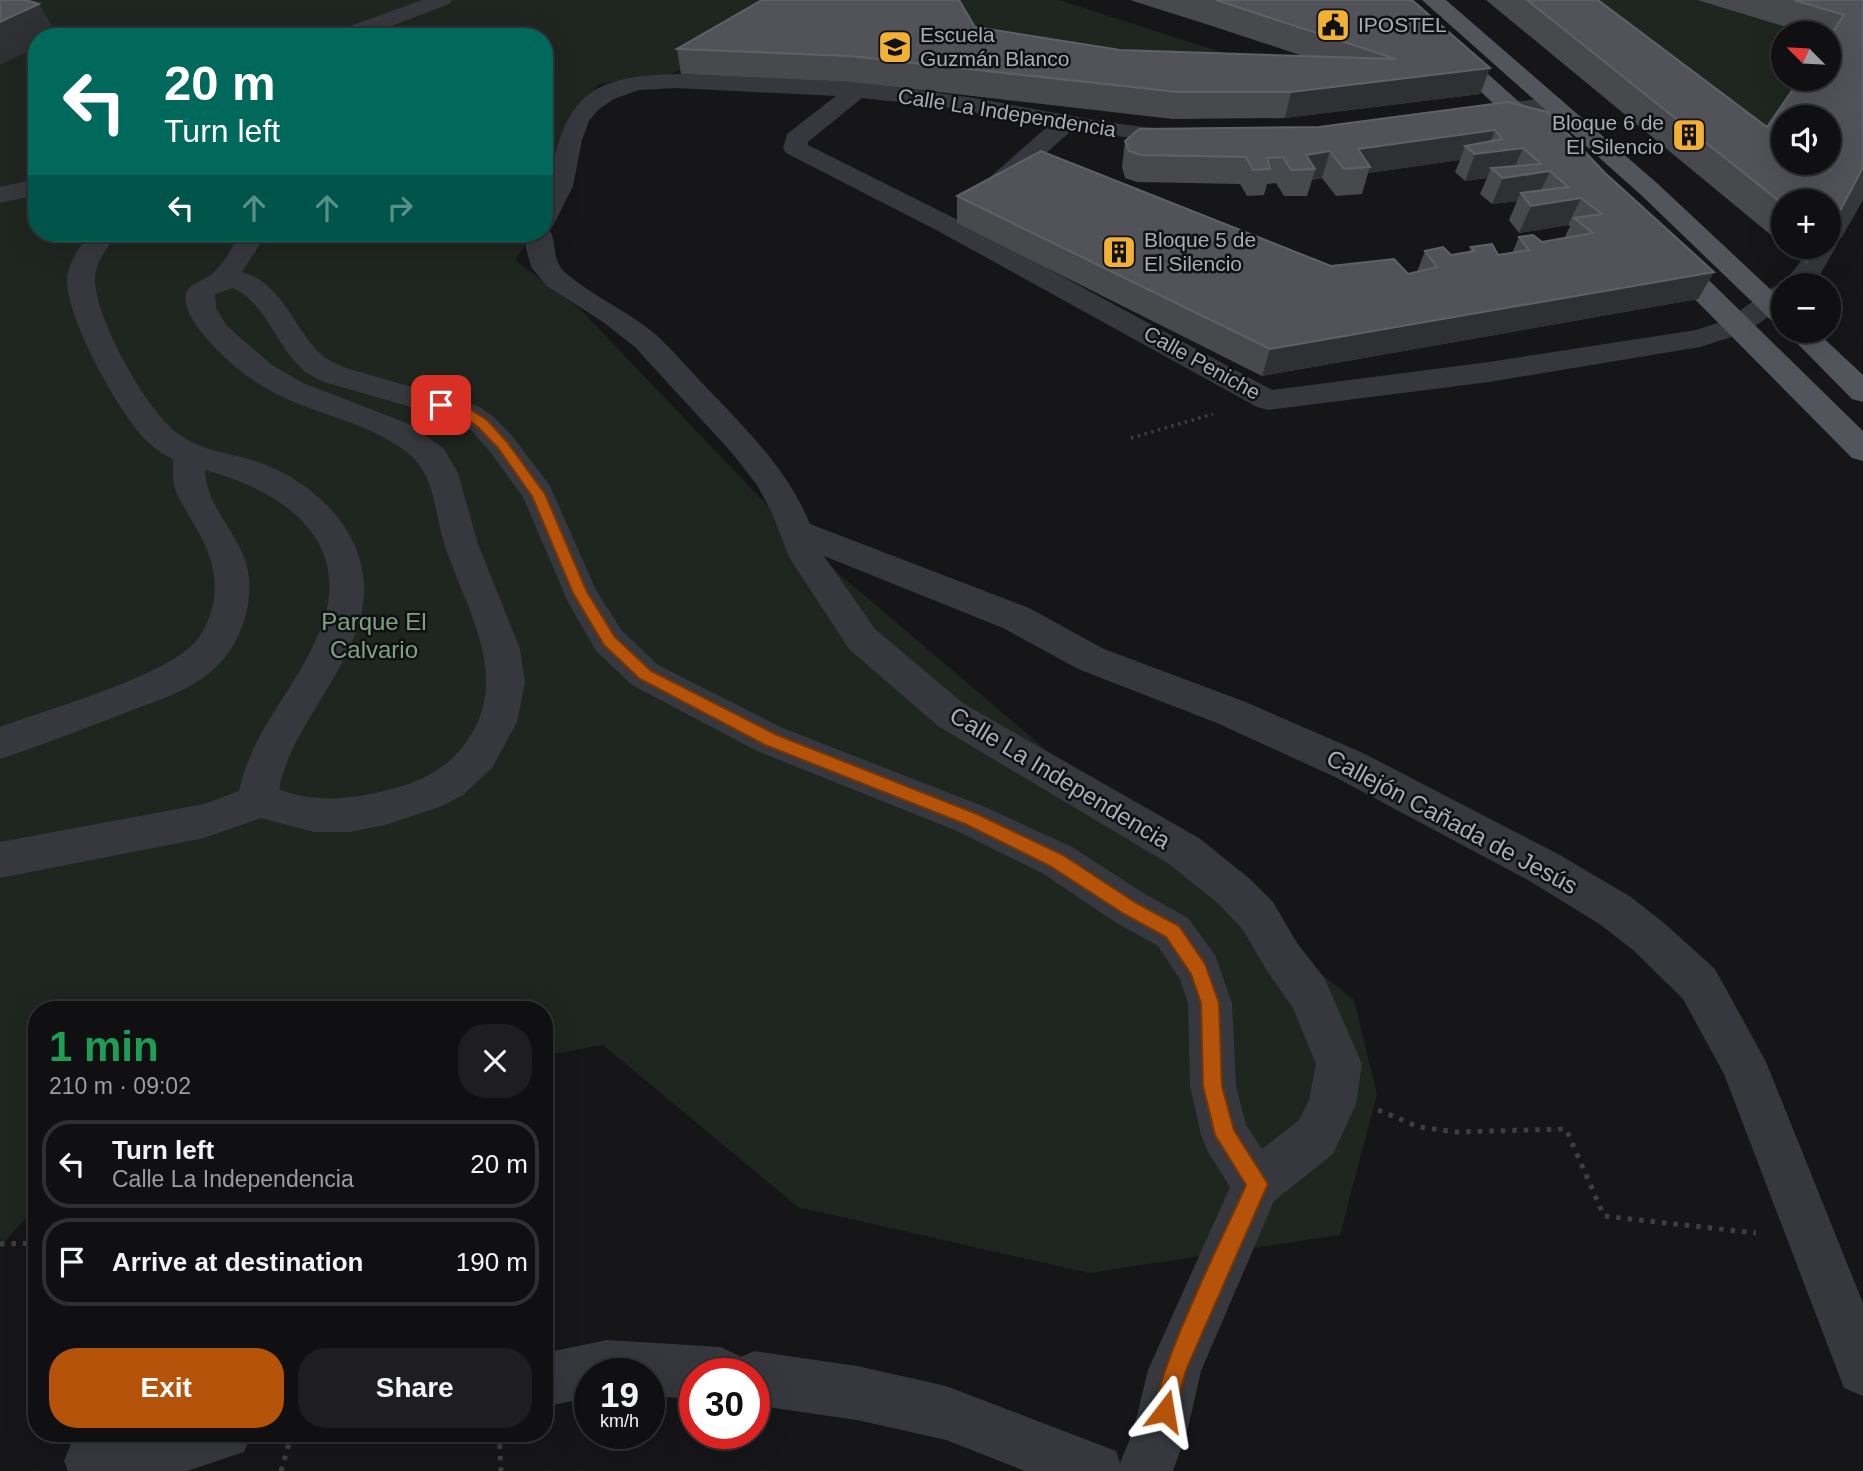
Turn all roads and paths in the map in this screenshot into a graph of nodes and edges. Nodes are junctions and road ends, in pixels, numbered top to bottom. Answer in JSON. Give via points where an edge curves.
{"nodes":[{"id":1,"x":442,"y":0,"type":"edge"},
{"id":2,"x":1393,"y":0,"type":"edge"},
{"id":3,"x":1433,"y":0,"type":"edge"},
{"id":4,"x":366,"y":28,"type":"edge"},
{"id":5,"x":859,"y":89,"type":"junction"},
{"id":6,"x":1553,"y":104,"type":"junction"},
{"id":7,"x":1514,"y":108,"type":"junction"},
{"id":8,"x":1449,"y":117,"type":"edge"},
{"id":9,"x":1066,"y":123,"type":"junction"},
{"id":10,"x":1208,"y":139,"type":"edge"},
{"id":11,"x":1560,"y":152,"type":"edge"},
{"id":12,"x":1863,"y":178,"type":"edge"},
{"id":13,"x":28,"y":189,"type":"edge"},
{"id":14,"x":0,"y":195,"type":"edge"},
{"id":15,"x":553,"y":201,"type":"edge"},
{"id":16,"x":1841,"y":216,"type":"edge"},
{"id":17,"x":949,"y":226,"type":"junction"},
{"id":18,"x":1650,"y":239,"type":"edge"},
{"id":19,"x":99,"y":242,"type":"edge"},
{"id":20,"x":248,"y":242,"type":"edge"},
{"id":21,"x":539,"y":242,"type":"edge"},
{"id":22,"x":223,"y":280,"type":"junction"},
{"id":23,"x":1771,"y":297,"type":"edge"},
{"id":24,"x":1771,"y":308,"type":"edge"},
{"id":25,"x":1738,"y":326,"type":"junction"},
{"id":26,"x":1812,"y":343,"type":"edge"},
{"id":27,"x":1863,"y":392,"type":"edge"},
{"id":28,"x":1268,"y":400,"type":"junction"},
{"id":29,"x":1131,"y":438,"type":"dead end"},
{"id":30,"x":1863,"y":450,"type":"edge"},
{"id":31,"x":189,"y":454,"type":"junction"},
{"id":32,"x":797,"y":532,"type":"junction"},
{"id":33,"x":0,"y":743,"type":"edge"},
{"id":34,"x":263,"y":800,"type":"junction"},
{"id":35,"x":0,"y":860,"type":"edge"},
{"id":36,"x":1339,"y":1064,"type":"junction"},
{"id":37,"x":1257,"y":1184,"type":"junction"},
{"id":38,"x":1813,"y":1240,"type":"junction"},
{"id":39,"x":28,"y":1243,"type":"edge"},
{"id":40,"x":0,"y":1244,"type":"edge"},
{"id":41,"x":1863,"y":1369,"type":"edge"},
{"id":42,"x":679,"y":1371,"type":"edge"},
{"id":43,"x":553,"y":1378,"type":"edge"},
{"id":44,"x":770,"y":1380,"type":"edge"},
{"id":45,"x":192,"y":1442,"type":"edge"},
{"id":46,"x":289,"y":1442,"type":"edge"},
{"id":47,"x":500,"y":1442,"type":"edge"},
{"id":48,"x":92,"y":1461,"type":"dead end"},
{"id":49,"x":281,"y":1471,"type":"edge"},
{"id":50,"x":502,"y":1471,"type":"edge"},
{"id":51,"x":1096,"y":1471,"type":"edge"},
{"id":52,"x":1144,"y":1471,"type":"edge"}],
"edges":[{"from":1,"to":4,"type":"street"},
{"from":2,"to":7,"type":"main road"},
{"from":3,"to":6,"type":"main road"},
{"from":5,"to":9,"type":"street","name":"Calle La Independencia"},
{"from":5,"to":15,"type":"street","name":"Calle La Independencia","via":[[681,81],[621,88],[594,100],[577,120]]},
{"from":5,"to":17,"type":"street","name":"Calle Peniche","via":[[796,139],[795,148]]},
{"from":6,"to":7,"type":"street"},
{"from":6,"to":23,"type":"main road"},
{"from":7,"to":8,"type":"street"},
{"from":7,"to":11,"type":"main road"},
{"from":9,"to":10,"type":"street","name":"Calle La Independencia"},
{"from":9,"to":17,"type":"street"},
{"from":12,"to":16,"type":"street"},
{"from":13,"to":14,"type":"street"},
{"from":17,"to":28,"type":"street","name":"Calle Peniche"},
{"from":18,"to":25,"type":"main road"},
{"from":19,"to":31,"type":"street","via":[[80,279],[83,302],[110,362],[144,416],[162,438]]},
{"from":20,"to":22,"type":"street"},
{"from":21,"to":32,"type":"street","name":"Calle La Independencia","via":[[545,267],[557,280],[645,341],[743,445],[770,479]]},
{"from":22,"to":34,"type":"street","via":[[202,290],[199,301],[201,312],[229,346],[292,390],[387,426],[414,442],[441,470],[461,544],[505,663],[506,698],[494,734],[471,765],[434,792],[392,807],[351,814],[301,815]]},
{"from":22,"to":37,"type":"street","via":[[236,279],[259,289],[308,358],[327,371],[467,413],[483,424],[538,494],[580,593],[609,641],[645,675],[771,740],[971,819],[1044,855],[1172,932],[1199,970],[1210,1003],[1213,1086],[1225,1135]]},
{"from":24,"to":25,"type":"street","name":"Calle Peniche"},
{"from":25,"to":28,"type":"street","name":"Calle Peniche","via":[[1700,338],[1489,372]]},
{"from":25,"to":30,"type":"main road"},
{"from":26,"to":27,"type":"main road"},
{"from":28,"to":29,"type":"path"},
{"from":31,"to":33,"type":"street","via":[[189,480],[231,570],[232,592],[214,646],[166,681]]},
{"from":31,"to":34,"type":"street","via":[[255,474],[288,490],[335,538],[346,576],[344,608],[330,650],[260,774],[258,794]]},
{"from":32,"to":36,"type":"street","name":"Calle La Independencia","via":[[806,557],[862,639],[951,715],[1184,851],[1235,892],[1258,916],[1310,995]]},
{"from":32,"to":38,"type":"street","name":"Callejón Cañada de Jesús","via":[[1016,618],[1091,659],[1230,712],[1349,765],[1543,867],[1616,911],[1699,985],[1743,1062]]},
{"from":34,"to":35,"type":"street","via":[[204,821]]},
{"from":36,"to":37,"type":"street","via":[[1332,1104],[1316,1137]]},
{"from":36,"to":38,"type":"path","via":[[1353,1100],[1419,1127],[1456,1132],[1566,1129],[1604,1216]]},
{"from":37,"to":52,"type":"street","via":[[1175,1370],[1160,1432]]},
{"from":38,"to":41,"type":"street","name":"Callejón Cañada de Jesús"},
{"from":39,"to":40,"type":"path"},
{"from":42,"to":43,"type":"street","via":[[607,1367]]},
{"from":44,"to":51,"type":"street","via":[[946,1413]]},
{"from":45,"to":48,"type":"street"},
{"from":46,"to":49,"type":"path"},
{"from":47,"to":50,"type":"path"}]}
